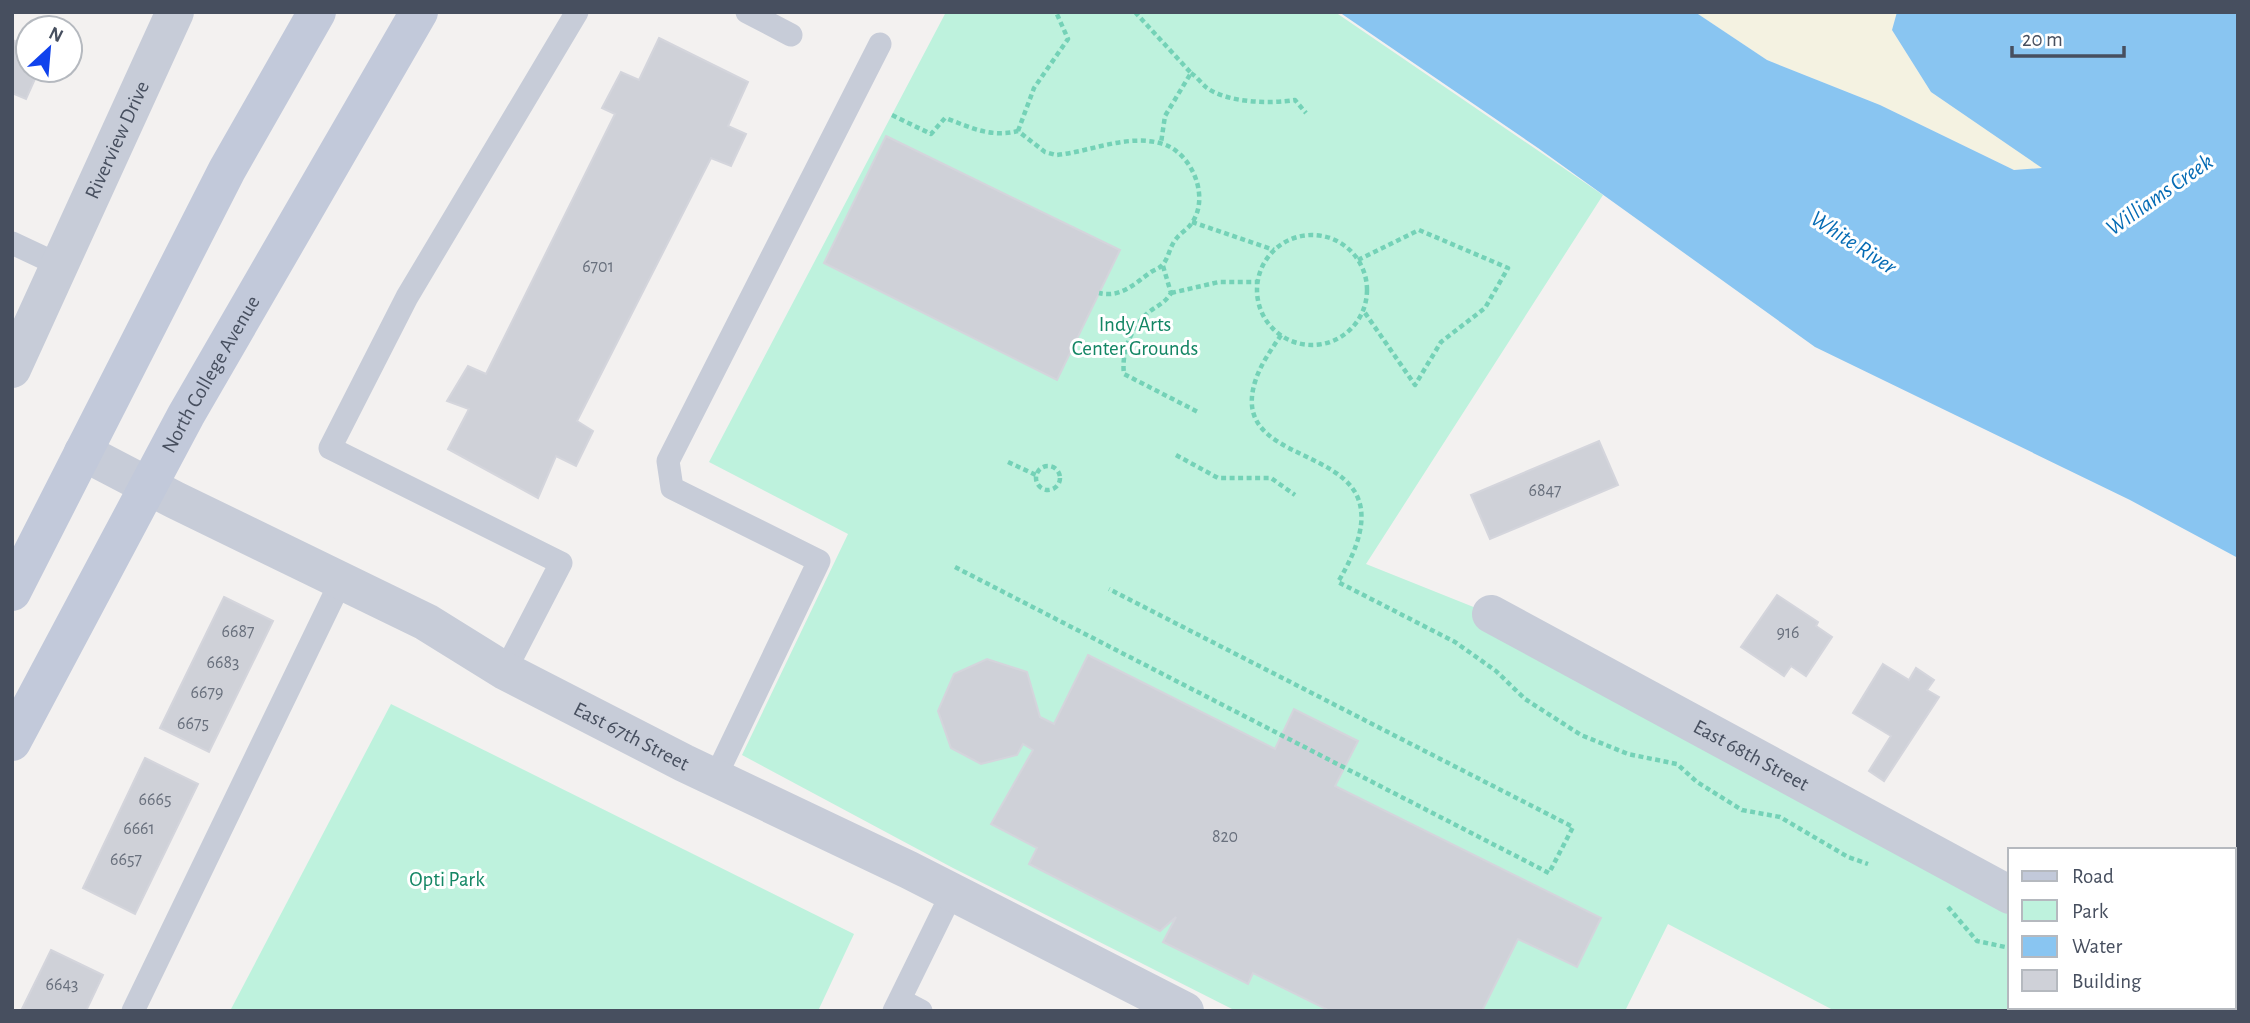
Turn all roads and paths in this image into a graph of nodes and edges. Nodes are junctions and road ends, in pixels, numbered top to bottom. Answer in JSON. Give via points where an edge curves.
{"nodes":[{"id":1,"x":175,"y":12,"type":"edge"},
{"id":2,"x":317,"y":12,"type":"edge"},
{"id":3,"x":419,"y":12,"type":"edge"},
{"id":4,"x":577,"y":12,"type":"edge"},
{"id":5,"x":747,"y":12,"type":"edge"},
{"id":6,"x":1056,"y":12,"type":"edge"},
{"id":7,"x":1135,"y":12,"type":"edge"},
{"id":8,"x":791,"y":35,"type":"dead end"},
{"id":9,"x":880,"y":44,"type":"dead end"},
{"id":10,"x":1191,"y":73,"type":"junction"},
{"id":11,"x":1306,"y":113,"type":"dead end"},
{"id":12,"x":892,"y":115,"type":"dead end"},
{"id":13,"x":1018,"y":131,"type":"junction"},
{"id":14,"x":1161,"y":143,"type":"junction"},
{"id":15,"x":1192,"y":222,"type":"junction"},
{"id":16,"x":12,"y":243,"type":"edge"},
{"id":17,"x":1274,"y":250,"type":"junction"},
{"id":18,"x":1358,"y":260,"type":"junction"},
{"id":19,"x":1163,"y":266,"type":"junction"},
{"id":20,"x":61,"y":267,"type":"junction"},
{"id":21,"x":1258,"y":282,"type":"junction"},
{"id":22,"x":1099,"y":293,"type":"dead end"},
{"id":23,"x":1171,"y":293,"type":"junction"},
{"id":24,"x":1363,"y":310,"type":"junction"},
{"id":25,"x":1281,"y":335,"type":"junction"},
{"id":26,"x":12,"y":369,"type":"edge"},
{"id":27,"x":1198,"y":412,"type":"dead end"},
{"id":28,"x":83,"y":452,"type":"junction"},
{"id":29,"x":1176,"y":455,"type":"dead end"},
{"id":30,"x":1008,"y":462,"type":"dead end"},
{"id":31,"x":1036,"y":475,"type":"junction"},
{"id":32,"x":147,"y":486,"type":"junction"},
{"id":33,"x":1295,"y":495,"type":"dead end"},
{"id":34,"x":955,"y":567,"type":"dead end"},
{"id":35,"x":341,"y":581,"type":"junction"},
{"id":36,"x":1109,"y":589,"type":"dead end"},
{"id":37,"x":12,"y":592,"type":"edge"},
{"id":38,"x":1491,"y":614,"type":"dead end"},
{"id":39,"x":505,"y":671,"type":"junction"},
{"id":40,"x":12,"y":742,"type":"edge"},
{"id":41,"x":715,"y":778,"type":"junction"},
{"id":42,"x":1876,"y":866,"type":"dead end"},
{"id":43,"x":953,"y":891,"type":"junction"},
{"id":44,"x":2008,"y":894,"type":"edge"},
{"id":45,"x":1943,"y":902,"type":"dead end"},
{"id":46,"x":2008,"y":948,"type":"edge"},
{"id":47,"x":897,"y":1005,"type":"edge"},
{"id":48,"x":1178,"y":1009,"type":"edge"},
{"id":49,"x":133,"y":1011,"type":"edge"},
{"id":50,"x":921,"y":1011,"type":"edge"}],
"edges":[{"from":1,"to":20,"type":"street","name":"Riverview Drive"},
{"from":2,"to":28,"type":"main road","via":[[227,170]]},
{"from":3,"to":32,"type":"main road","name":"North College Avenue"},
{"from":4,"to":39,"type":"lane","via":[[407,297],[330,448],[561,563]]},
{"from":5,"to":8,"type":"lane"},
{"from":6,"to":13,"type":"path","via":[[1068,39],[1034,88]]},
{"from":7,"to":10,"type":"path"},
{"from":9,"to":41,"type":"lane","via":[[668,461],[672,488],[819,561]]},
{"from":10,"to":11,"type":"path","via":[[1206,88],[1224,96],[1295,100]]},
{"from":10,"to":14,"type":"path","via":[[1165,116]]},
{"from":12,"to":13,"type":"path","via":[[931,134],[945,118],[982,132]]},
{"from":13,"to":14,"type":"path","via":[[1056,155],[1112,144]]},
{"from":14,"to":15,"type":"path","via":[[1192,167],[1198,187]]},
{"from":15,"to":17,"type":"path"},
{"from":15,"to":19,"type":"path","via":[[1174,241]]},
{"from":16,"to":20,"type":"lane"},
{"from":17,"to":18,"type":"path","via":[[1292,239],[1316,235],[1340,243]]},
{"from":17,"to":21,"type":"path"},
{"from":18,"to":24,"type":"path","via":[[1366,279]]},
{"from":18,"to":24,"type":"path","via":[[1419,230],[1508,268],[1485,308],[1441,342],[1415,386]]},
{"from":19,"to":22,"type":"path","via":[[1121,292]]},
{"from":19,"to":23,"type":"path"},
{"from":20,"to":26,"type":"street","name":"Riverview Drive"},
{"from":21,"to":23,"type":"path","via":[[1219,282]]},
{"from":21,"to":25,"type":"path","via":[[1261,311]]},
{"from":23,"to":27,"type":"path","via":[[1139,322],[1125,351],[1124,374]]},
{"from":24,"to":25,"type":"path","via":[[1351,328],[1335,340],[1304,344]]},
{"from":25,"to":42,"type":"path","via":[[1254,384],[1255,414],[1267,435],[1343,477],[1358,497],[1361,536],[1338,582],[1455,642],[1525,699],[1581,735],[1628,754],[1677,764],[1742,810],[1780,817],[1848,857]]},
{"from":28,"to":32,"type":"street","name":"East 67th Street"},
{"from":28,"to":37,"type":"main road"},
{"from":29,"to":33,"type":"path","via":[[1218,478],[1271,478]]},
{"from":30,"to":31,"type":"path"},
{"from":31,"to":31,"type":"path","via":[[1051,466],[1058,470],[1060,482],[1046,490],[1038,485]]},
{"from":32,"to":35,"type":"street","name":"East 67th Street"},
{"from":32,"to":40,"type":"main road","name":"North College Avenue"},
{"from":34,"to":36,"type":"path","via":[[1549,873],[1573,827]]},
{"from":35,"to":39,"type":"street","name":"East 67th Street","via":[[426,622]]},
{"from":35,"to":49,"type":"lane"},
{"from":38,"to":44,"type":"street","name":"East 68th Street"},
{"from":39,"to":41,"type":"street","name":"East 67th Street"},
{"from":41,"to":43,"type":"street","name":"East 67th Street"},
{"from":43,"to":47,"type":"lane"},
{"from":43,"to":48,"type":"street","name":"East 67th Street"},
{"from":45,"to":46,"type":"path","via":[[1977,940]]},
{"from":47,"to":50,"type":"lane"}]}
